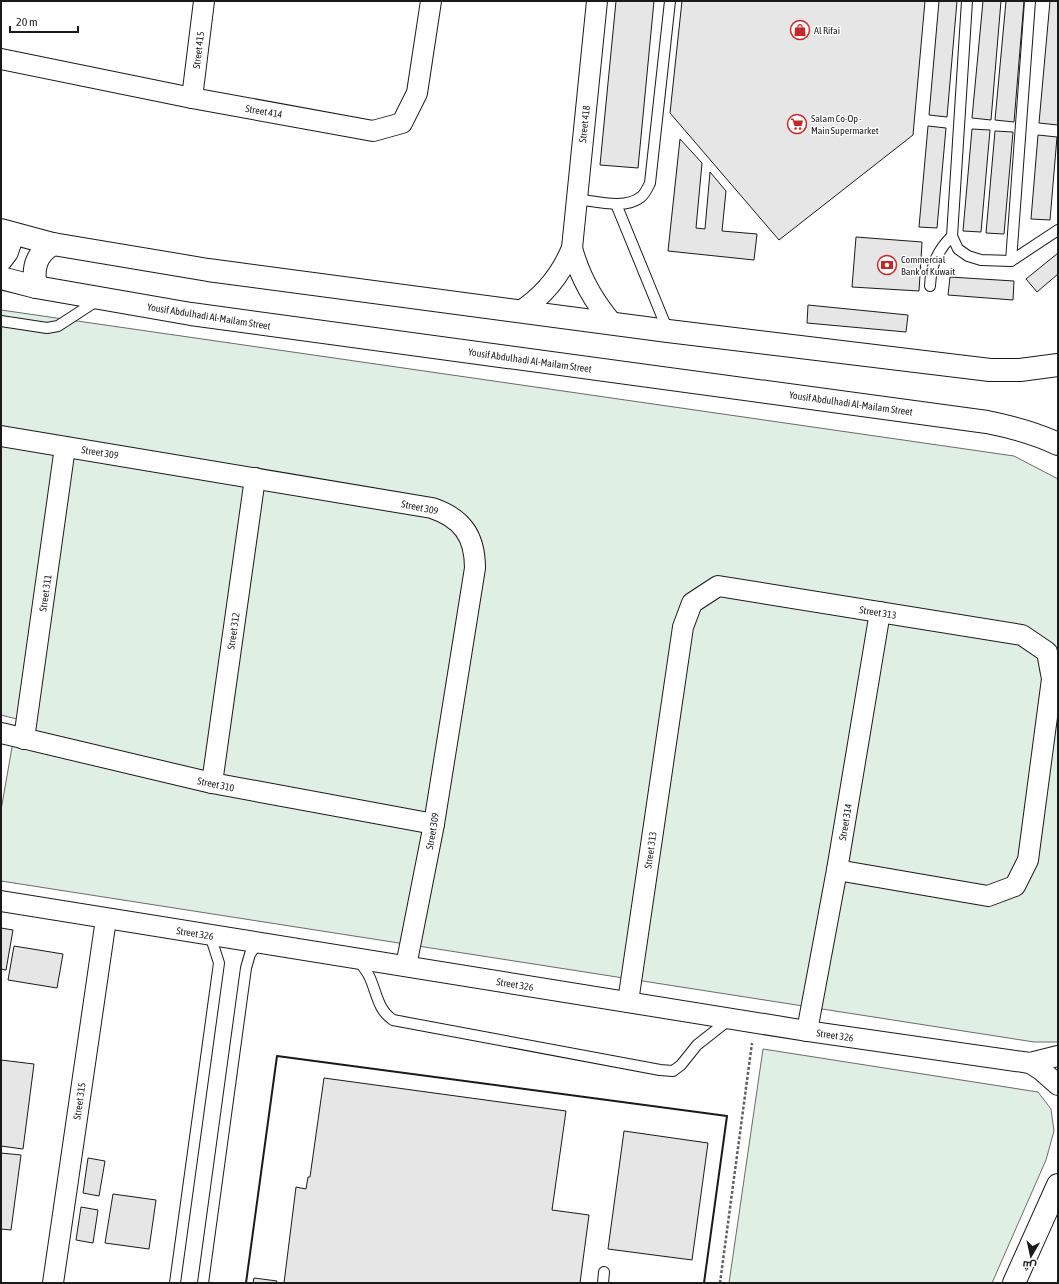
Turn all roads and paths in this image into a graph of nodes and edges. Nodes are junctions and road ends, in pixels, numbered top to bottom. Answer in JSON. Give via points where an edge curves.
{"nodes":[{"id":1,"x":204,"y":1,"type":"edge"},
{"id":2,"x":431,"y":1,"type":"edge"},
{"id":3,"x":597,"y":1,"type":"edge"},
{"id":4,"x":670,"y":1,"type":"edge"},
{"id":5,"x":968,"y":1,"type":"edge"},
{"id":6,"x":1030,"y":1,"type":"edge"},
{"id":7,"x":1,"y":59,"type":"edge"},
{"id":8,"x":192,"y":98,"type":"junction"},
{"id":9,"x":576,"y":199,"type":"junction"},
{"id":10,"x":616,"y":204,"type":"junction"},
{"id":11,"x":1058,"y":230,"type":"edge"},
{"id":12,"x":7,"y":232,"type":"edge"},
{"id":13,"x":952,"y":236,"type":"junction"},
{"id":14,"x":53,"y":244,"type":"junction"},
{"id":15,"x":572,"y":248,"type":"junction"},
{"id":16,"x":1,"y":260,"type":"edge"},
{"id":17,"x":1011,"y":261,"type":"junction"},
{"id":18,"x":1,"y":278,"type":"edge"},
{"id":19,"x":930,"y":286,"type":"dead end"},
{"id":20,"x":36,"y":287,"type":"junction"},
{"id":21,"x":101,"y":298,"type":"junction"},
{"id":22,"x":519,"y":312,"type":"junction"},
{"id":23,"x":1,"y":321,"type":"edge"},
{"id":24,"x":613,"y":324,"type":"junction"},
{"id":25,"x":668,"y":331,"type":"junction"},
{"id":26,"x":1058,"y":365,"type":"edge"},
{"id":27,"x":1,"y":436,"type":"edge"},
{"id":28,"x":1058,"y":444,"type":"edge"},
{"id":29,"x":65,"y":447,"type":"junction"},
{"id":30,"x":255,"y":478,"type":"junction"},
{"id":31,"x":880,"y":612,"type":"junction"},
{"id":32,"x":1,"y":733,"type":"edge"},
{"id":33,"x":24,"y":739,"type":"junction"},
{"id":34,"x":212,"y":784,"type":"junction"},
{"id":35,"x":434,"y":824,"type":"junction"},
{"id":36,"x":837,"y":870,"type":"junction"},
{"id":37,"x":1,"y":901,"type":"edge"},
{"id":38,"x":106,"y":918,"type":"junction"},
{"id":39,"x":210,"y":935,"type":"junction"},
{"id":40,"x":258,"y":943,"type":"junction"},
{"id":41,"x":356,"y":958,"type":"junction"},
{"id":42,"x":406,"y":966,"type":"junction"},
{"id":43,"x":628,"y":1002,"type":"junction"},
{"id":44,"x":731,"y":1019,"type":"junction"},
{"id":45,"x":755,"y":1022,"type":"junction"},
{"id":46,"x":807,"y":1031,"type":"junction"},
{"id":47,"x":1058,"y":1056,"type":"edge"},
{"id":48,"x":1030,"y":1063,"type":"junction"},
{"id":49,"x":1058,"y":1085,"type":"edge"},
{"id":50,"x":1058,"y":1185,"type":"edge"},
{"id":51,"x":604,"y":1272,"type":"dead end"},
{"id":52,"x":53,"y":1283,"type":"edge"},
{"id":53,"x":175,"y":1283,"type":"edge"},
{"id":54,"x":203,"y":1283,"type":"edge"},
{"id":55,"x":603,"y":1283,"type":"edge"},
{"id":56,"x":720,"y":1283,"type":"edge"},
{"id":57,"x":1014,"y":1283,"type":"edge"}],
"edges":[{"from":1,"to":8,"type":"street","name":"Street 415"},
{"from":2,"to":8,"type":"street","name":"Street 414","via":[[417,92],[402,123],[373,131]]},
{"from":3,"to":9,"type":"street","name":"Street 418"},
{"from":4,"to":10,"type":"lane","via":[[650,183],[642,197]]},
{"from":5,"to":13,"type":"lane"},
{"from":6,"to":17,"type":"lane"},
{"from":7,"to":8,"type":"street","name":"Street 414"},
{"from":9,"to":10,"type":"lane"},
{"from":9,"to":15,"type":"street","name":"Street 418"},
{"from":10,"to":25,"type":"lane"},
{"from":11,"to":17,"type":"lane"},
{"from":12,"to":14,"type":"street"},
{"from":12,"to":16,"type":"street","via":[[7,252]]},
{"from":13,"to":17,"type":"lane","via":[[958,249],[968,256],[981,260]]},
{"from":13,"to":19,"type":"lane","via":[[937,253],[932,264]]},
{"from":14,"to":20,"type":"street","via":[[40,254],[36,261]]},
{"from":14,"to":22,"type":"street","via":[[208,270]]},
{"from":15,"to":22,"type":"street","name":"Street 418","via":[[551,285]]},
{"from":15,"to":24,"type":"street","name":"Street 418","via":[[592,297]]},
{"from":18,"to":20,"type":"street","name":"Yousif Abdulhadi Al-Mailam Street"},
{"from":20,"to":21,"type":"street","name":"Yousif Abdulhadi Al-Mailam Street"},
{"from":21,"to":23,"type":"lane","via":[[58,326],[47,328]]},
{"from":21,"to":28,"type":"street","name":"Yousif Abdulhadi Al-Mailam Street","via":[[191,314],[987,422],[1015,427]]},
{"from":22,"to":24,"type":"street"},
{"from":24,"to":25,"type":"street"},
{"from":25,"to":26,"type":"street","via":[[990,370],[1020,370]]},
{"from":27,"to":29,"type":"street","name":"Street 309"},
{"from":29,"to":30,"type":"street","name":"Street 309"},
{"from":29,"to":33,"type":"street","name":"Street 311"},
{"from":30,"to":34,"type":"street","name":"Street 312"},
{"from":30,"to":35,"type":"street","name":"Street 309","via":[[432,508],[456,520],[472,541],[475,568]]},
{"from":31,"to":36,"type":"street","name":"Street 314"},
{"from":31,"to":36,"type":"street","name":"Street 313","via":[[1022,635],[1046,652],[1052,679],[1028,860],[1015,886],[988,896]]},
{"from":31,"to":43,"type":"street","name":"Street 313","via":[[718,586],[692,603],[682,627]]},
{"from":32,"to":33,"type":"street","name":"Street 310"},
{"from":33,"to":34,"type":"street","name":"Street 310"},
{"from":34,"to":35,"type":"street","name":"Street 310"},
{"from":35,"to":42,"type":"street","name":"Street 309"},
{"from":36,"to":46,"type":"street","name":"Street 314"},
{"from":37,"to":38,"type":"street","name":"Street 326"},
{"from":38,"to":39,"type":"street","name":"Street 326"},
{"from":38,"to":52,"type":"street","name":"Street 315"},
{"from":39,"to":40,"type":"street","name":"Street 326"},
{"from":39,"to":53,"type":"lane","via":[[219,963]]},
{"from":40,"to":41,"type":"street","name":"Street 326"},
{"from":40,"to":54,"type":"lane","via":[[250,954],[246,968]]},
{"from":41,"to":42,"type":"street","name":"Street 326"},
{"from":41,"to":44,"type":"lane","via":[[369,976],[379,1004],[393,1020],[660,1070],[673,1071],[697,1045]]},
{"from":42,"to":43,"type":"street","name":"Street 326"},
{"from":43,"to":44,"type":"street","name":"Street 326"},
{"from":44,"to":45,"type":"street","name":"Street 326"},
{"from":45,"to":46,"type":"street","name":"Street 326"},
{"from":45,"to":56,"type":"path"},
{"from":46,"to":48,"type":"street","name":"Street 326"},
{"from":47,"to":48,"type":"street","name":"Street 326"},
{"from":48,"to":49,"type":"street","name":"Street 326"},
{"from":50,"to":57,"type":"street"},
{"from":51,"to":55,"type":"lane"}]}
